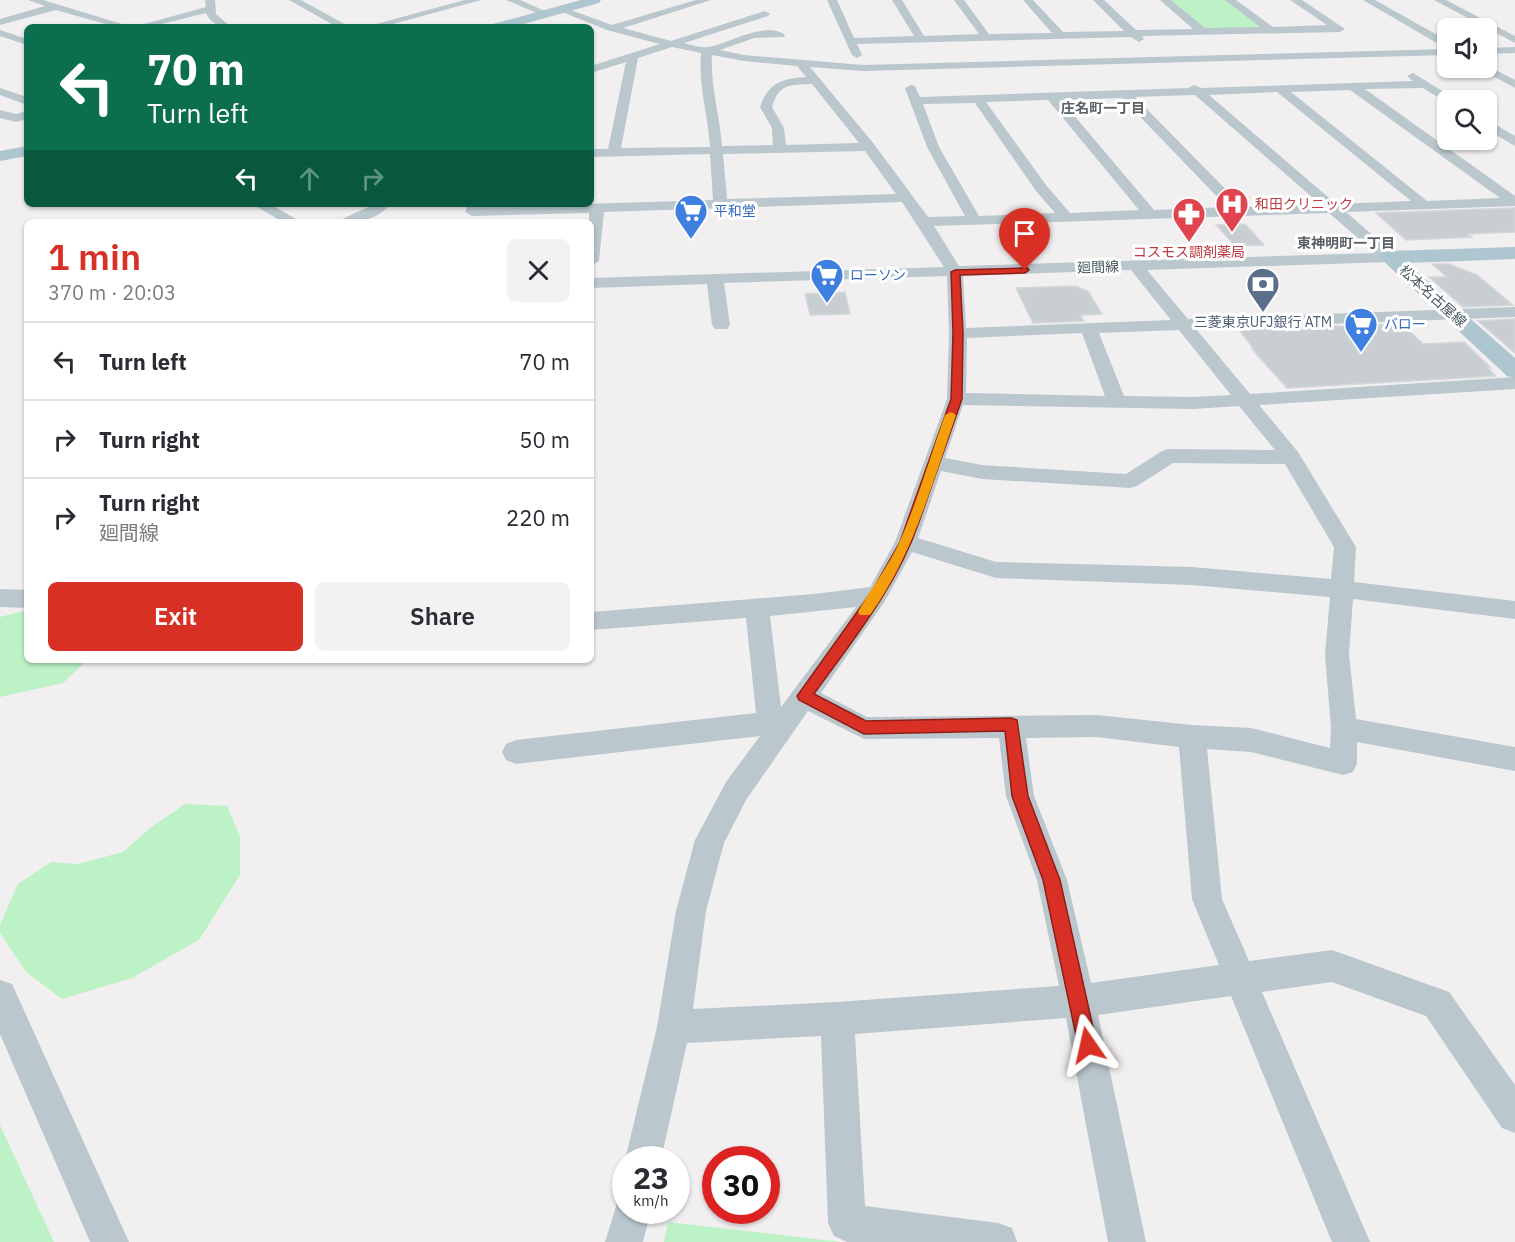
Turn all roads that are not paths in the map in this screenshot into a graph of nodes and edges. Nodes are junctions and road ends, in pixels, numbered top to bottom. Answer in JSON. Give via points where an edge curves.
{"nodes":[{"id":1,"x":33,"y":0,"type":"edge"},
{"id":2,"x":294,"y":0,"type":"edge"},
{"id":3,"x":476,"y":0,"type":"edge"},
{"id":4,"x":515,"y":0,"type":"edge"},
{"id":5,"x":596,"y":0,"type":"edge"},
{"id":6,"x":706,"y":0,"type":"edge"},
{"id":7,"x":832,"y":0,"type":"edge"},
{"id":8,"x":897,"y":0,"type":"edge"},
{"id":9,"x":959,"y":0,"type":"edge"},
{"id":10,"x":1028,"y":0,"type":"edge"},
{"id":11,"x":1098,"y":0,"type":"edge"},
{"id":12,"x":1165,"y":0,"type":"edge"},
{"id":13,"x":1230,"y":0,"type":"edge"},
{"id":14,"x":1295,"y":0,"type":"edge"},
{"id":15,"x":1368,"y":0,"type":"edge"},
{"id":16,"x":1439,"y":0,"type":"edge"},
{"id":17,"x":417,"y":3,"type":"dead end"},
{"id":18,"x":210,"y":5,"type":"edge"},
{"id":19,"x":54,"y":7,"type":"junction"},
{"id":20,"x":435,"y":10,"type":"junction"},
{"id":21,"x":562,"y":10,"type":"junction"},
{"id":22,"x":547,"y":14,"type":"junction"},
{"id":23,"x":1474,"y":18,"type":"edge"},
{"id":24,"x":0,"y":22,"type":"edge"},
{"id":25,"x":116,"y":24,"type":"edge"},
{"id":26,"x":148,"y":24,"type":"edge"},
{"id":27,"x":222,"y":24,"type":"edge"},
{"id":28,"x":339,"y":24,"type":"edge"},
{"id":29,"x":381,"y":24,"type":"edge"},
{"id":30,"x":509,"y":24,"type":"edge"},
{"id":31,"x":1497,"y":24,"type":"edge"},
{"id":32,"x":1505,"y":24,"type":"dead end"},
{"id":33,"x":612,"y":28,"type":"junction"},
{"id":34,"x":1271,"y":30,"type":"junction"},
{"id":35,"x":1497,"y":30,"type":"edge"},
{"id":36,"x":1203,"y":32,"type":"junction"},
{"id":37,"x":0,"y":33,"type":"edge"},
{"id":38,"x":594,"y":33,"type":"edge"},
{"id":39,"x":1134,"y":34,"type":"junction"},
{"id":40,"x":1061,"y":36,"type":"junction"},
{"id":41,"x":987,"y":38,"type":"junction"},
{"id":42,"x":921,"y":39,"type":"junction"},
{"id":43,"x":1437,"y":40,"type":"edge"},
{"id":44,"x":1515,"y":40,"type":"edge"},
{"id":45,"x":24,"y":41,"type":"edge"},
{"id":46,"x":850,"y":41,"type":"junction"},
{"id":47,"x":1359,"y":41,"type":"dead end"},
{"id":48,"x":671,"y":44,"type":"junction"},
{"id":49,"x":781,"y":47,"type":"junction"},
{"id":50,"x":1515,"y":50,"type":"edge"},
{"id":51,"x":707,"y":51,"type":"junction"},
{"id":52,"x":1497,"y":51,"type":"edge"},
{"id":53,"x":1437,"y":52,"type":"edge"},
{"id":54,"x":1379,"y":54,"type":"junction"},
{"id":55,"x":633,"y":56,"type":"junction"},
{"id":56,"x":1311,"y":56,"type":"junction"},
{"id":57,"x":1162,"y":60,"type":"junction"},
{"id":58,"x":801,"y":63,"type":"junction"},
{"id":59,"x":903,"y":67,"type":"junction"},
{"id":60,"x":863,"y":68,"type":"junction"},
{"id":61,"x":594,"y":69,"type":"edge"},
{"id":62,"x":1497,"y":76,"type":"edge"},
{"id":63,"x":814,"y":80,"type":"junction"},
{"id":64,"x":1425,"y":84,"type":"junction"},
{"id":65,"x":1515,"y":86,"type":"edge"},
{"id":66,"x":1353,"y":87,"type":"junction"},
{"id":67,"x":1280,"y":89,"type":"junction"},
{"id":68,"x":1437,"y":91,"type":"edge"},
{"id":69,"x":0,"y":92,"type":"edge"},
{"id":70,"x":1200,"y":93,"type":"junction"},
{"id":71,"x":1126,"y":95,"type":"junction"},
{"id":72,"x":1052,"y":97,"type":"junction"},
{"id":73,"x":978,"y":99,"type":"junction"},
{"id":74,"x":24,"y":100,"type":"edge"},
{"id":75,"x":916,"y":101,"type":"junction"},
{"id":76,"x":0,"y":114,"type":"edge"},
{"id":77,"x":24,"y":116,"type":"edge"},
{"id":78,"x":1497,"y":130,"type":"edge"},
{"id":79,"x":1515,"y":131,"type":"edge"},
{"id":80,"x":1500,"y":132,"type":"junction"},
{"id":81,"x":1515,"y":142,"type":"edge"},
{"id":82,"x":869,"y":147,"type":"junction"},
{"id":83,"x":780,"y":148,"type":"junction"},
{"id":84,"x":715,"y":150,"type":"junction"},
{"id":85,"x":24,"y":152,"type":"edge"},
{"id":86,"x":594,"y":153,"type":"edge"},
{"id":87,"x":614,"y":153,"type":"junction"},
{"id":88,"x":0,"y":156,"type":"edge"},
{"id":89,"x":906,"y":198,"type":"junction"},
{"id":90,"x":1515,"y":202,"type":"edge"},
{"id":91,"x":720,"y":203,"type":"junction"},
{"id":92,"x":1424,"y":205,"type":"junction"},
{"id":93,"x":265,"y":207,"type":"edge"},
{"id":94,"x":381,"y":207,"type":"edge"},
{"id":95,"x":474,"y":207,"type":"edge"},
{"id":96,"x":597,"y":207,"type":"junction"},
{"id":97,"x":1332,"y":208,"type":"junction"},
{"id":98,"x":1239,"y":211,"type":"junction"},
{"id":99,"x":1150,"y":214,"type":"junction"},
{"id":100,"x":1066,"y":217,"type":"junction"},
{"id":101,"x":288,"y":219,"type":"edge"},
{"id":102,"x":354,"y":219,"type":"edge"},
{"id":103,"x":975,"y":220,"type":"junction"},
{"id":104,"x":924,"y":222,"type":"junction"},
{"id":105,"x":594,"y":234,"type":"edge"},
{"id":106,"x":1515,"y":253,"type":"edge"},
{"id":107,"x":1389,"y":257,"type":"junction"},
{"id":108,"x":1136,"y":266,"type":"junction"},
{"id":109,"x":955,"y":272,"type":"junction"},
{"id":110,"x":715,"y":280,"type":"junction"},
{"id":111,"x":594,"y":283,"type":"edge"},
{"id":112,"x":1515,"y":312,"type":"edge"},
{"id":113,"x":1454,"y":314,"type":"junction"},
{"id":114,"x":721,"y":325,"type":"dead end"},
{"id":115,"x":1182,"y":325,"type":"junction"},
{"id":116,"x":1089,"y":328,"type":"junction"},
{"id":117,"x":958,"y":333,"type":"junction"},
{"id":118,"x":1515,"y":371,"type":"edge"},
{"id":119,"x":1515,"y":383,"type":"edge"},
{"id":120,"x":956,"y":399,"type":"junction"},
{"id":121,"x":1241,"y":399,"type":"junction"},
{"id":122,"x":1116,"y":401,"type":"junction"},
{"id":123,"x":1291,"y":457,"type":"junction"},
{"id":124,"x":934,"y":462,"type":"junction"},
{"id":125,"x":906,"y":542,"type":"junction"},
{"id":126,"x":1341,"y":589,"type":"junction"},
{"id":127,"x":877,"y":595,"type":"junction"},
{"id":128,"x":0,"y":598,"type":"edge"},
{"id":129,"x":24,"y":599,"type":"edge"},
{"id":130,"x":757,"y":608,"type":"junction"},
{"id":131,"x":1515,"y":610,"type":"edge"},
{"id":132,"x":594,"y":621,"type":"edge"},
{"id":133,"x":804,"y":696,"type":"junction"},
{"id":134,"x":1011,"y":725,"type":"junction"},
{"id":135,"x":775,"y":727,"type":"junction"},
{"id":136,"x":1344,"y":728,"type":"junction"},
{"id":137,"x":1192,"y":737,"type":"junction"},
{"id":138,"x":516,"y":752,"type":"dead end"},
{"id":139,"x":1515,"y":759,"type":"edge"},
{"id":140,"x":1241,"y":977,"type":"junction"},
{"id":141,"x":0,"y":996,"type":"edge"},
{"id":142,"x":1079,"y":1001,"type":"junction"},
{"id":143,"x":837,"y":1019,"type":"junction"},
{"id":144,"x":674,"y":1027,"type":"junction"},
{"id":145,"x":1515,"y":1115,"type":"edge"},
{"id":146,"x":646,"y":1146,"type":"edge"},
{"id":147,"x":628,"y":1224,"type":"edge"},
{"id":148,"x":110,"y":1242,"type":"edge"},
{"id":149,"x":624,"y":1242,"type":"edge"},
{"id":150,"x":998,"y":1242,"type":"edge"},
{"id":151,"x":1127,"y":1242,"type":"edge"},
{"id":152,"x":1351,"y":1242,"type":"edge"}],
"edges":[{"from":1,"to":19,"type":"street"},
{"from":2,"to":28,"type":"street"},
{"from":3,"to":20,"type":"street"},
{"from":4,"to":22,"type":"street"},
{"from":5,"to":21,"type":"main road"},
{"from":6,"to":33,"type":"street"},
{"from":7,"to":46,"type":"street"},
{"from":8,"to":42,"type":"street"},
{"from":9,"to":41,"type":"street"},
{"from":10,"to":40,"type":"street"},
{"from":11,"to":39,"type":"street"},
{"from":12,"to":36,"type":"street"},
{"from":13,"to":34,"type":"street"},
{"from":14,"to":34,"type":"street","via":[[1344,32]]},
{"from":15,"to":43,"type":"street"},
{"from":16,"to":23,"type":"street"},
{"from":17,"to":20,"type":"street"},
{"from":18,"to":26,"type":"street"},
{"from":18,"to":27,"type":"street","via":[[211,15]]},
{"from":19,"to":24,"type":"street"},
{"from":19,"to":25,"type":"street"},
{"from":20,"to":29,"type":"street"},
{"from":21,"to":22,"type":"main road"},
{"from":21,"to":33,"type":"street"},
{"from":22,"to":30,"type":"main road"},
{"from":31,"to":32,"type":"street"},
{"from":33,"to":38,"type":"street"},
{"from":33,"to":48,"type":"street"},
{"from":34,"to":36,"type":"street"},
{"from":35,"to":44,"type":"street"},
{"from":36,"to":39,"type":"street"},
{"from":37,"to":45,"type":"street"},
{"from":39,"to":40,"type":"street"},
{"from":39,"to":57,"type":"street"},
{"from":40,"to":41,"type":"street"},
{"from":41,"to":42,"type":"street"},
{"from":42,"to":46,"type":"street"},
{"from":46,"to":60,"type":"street"},
{"from":47,"to":54,"type":"street"},
{"from":48,"to":49,"type":"street","via":[[763,10]]},
{"from":48,"to":51,"type":"street"},
{"from":48,"to":55,"type":"street"},
{"from":49,"to":51,"type":"street","via":[[744,58]]},
{"from":49,"to":51,"type":"street","via":[[753,35]]},
{"from":49,"to":58,"type":"street"},
{"from":50,"to":52,"type":"street"},
{"from":51,"to":84,"type":"street","via":[[705,72],[714,118]]},
{"from":53,"to":54,"type":"street"},
{"from":54,"to":56,"type":"street"},
{"from":54,"to":64,"type":"street"},
{"from":55,"to":61,"type":"street"},
{"from":55,"to":87,"type":"street"},
{"from":56,"to":57,"type":"street"},
{"from":56,"to":66,"type":"street"},
{"from":57,"to":59,"type":"street"},
{"from":57,"to":70,"type":"street"},
{"from":58,"to":60,"type":"street"},
{"from":58,"to":63,"type":"street"},
{"from":59,"to":60,"type":"street"},
{"from":59,"to":75,"type":"street"},
{"from":62,"to":65,"type":"street"},
{"from":63,"to":82,"type":"street"},
{"from":63,"to":83,"type":"street","via":[[774,87],[766,107],[778,128]]},
{"from":64,"to":66,"type":"street"},
{"from":64,"to":68,"type":"street"},
{"from":66,"to":67,"type":"street"},
{"from":66,"to":90,"type":"street"},
{"from":67,"to":70,"type":"street"},
{"from":67,"to":92,"type":"street"},
{"from":69,"to":74,"type":"street"},
{"from":70,"to":71,"type":"street"},
{"from":70,"to":97,"type":"street"},
{"from":71,"to":72,"type":"street"},
{"from":71,"to":98,"type":"street"},
{"from":72,"to":73,"type":"street"},
{"from":72,"to":99,"type":"street"},
{"from":73,"to":75,"type":"street"},
{"from":73,"to":100,"type":"street"},
{"from":75,"to":103,"type":"street","via":[[933,147]]},
{"from":76,"to":77,"type":"street"},
{"from":78,"to":80,"type":"street"},
{"from":79,"to":80,"type":"street"},
{"from":80,"to":81,"type":"street"},
{"from":82,"to":83,"type":"street"},
{"from":82,"to":89,"type":"street"},
{"from":83,"to":84,"type":"street"},
{"from":84,"to":87,"type":"street"},
{"from":84,"to":91,"type":"street"},
{"from":85,"to":88,"type":"main road"},
{"from":86,"to":87,"type":"street"},
{"from":89,"to":91,"type":"street"},
{"from":89,"to":104,"type":"street"},
{"from":90,"to":92,"type":"street"},
{"from":91,"to":96,"type":"street"},
{"from":92,"to":97,"type":"street"},
{"from":93,"to":101,"type":"street"},
{"from":94,"to":102,"type":"street"},
{"from":95,"to":96,"type":"street","via":[[472,212]]},
{"from":96,"to":105,"type":"street"},
{"from":97,"to":98,"type":"street"},
{"from":97,"to":107,"type":"street"},
{"from":98,"to":99,"type":"street"},
{"from":99,"to":100,"type":"street"},
{"from":100,"to":103,"type":"street"},
{"from":103,"to":104,"type":"street"},
{"from":104,"to":109,"type":"street"},
{"from":106,"to":107,"type":"main road","name":"松本名古屋線"},
{"from":107,"to":108,"type":"street","name":"廻間線"},
{"from":107,"to":113,"type":"main road","name":"松本名古屋線"},
{"from":108,"to":109,"type":"street","name":"廻間線"},
{"from":108,"to":115,"type":"street"},
{"from":109,"to":110,"type":"street","name":"廻間線"},
{"from":109,"to":117,"type":"street"},
{"from":110,"to":111,"type":"street","name":"廻間線"},
{"from":110,"to":114,"type":"street"},
{"from":112,"to":113,"type":"street"},
{"from":113,"to":115,"type":"street"},
{"from":113,"to":118,"type":"main road","name":"松本名古屋線"},
{"from":115,"to":116,"type":"street"},
{"from":115,"to":121,"type":"street"},
{"from":116,"to":117,"type":"street"},
{"from":116,"to":122,"type":"street"},
{"from":117,"to":120,"type":"street"},
{"from":119,"to":121,"type":"street"},
{"from":120,"to":122,"type":"street"},
{"from":120,"to":124,"type":"street"},
{"from":121,"to":122,"type":"street","via":[[1193,403]]},
{"from":121,"to":123,"type":"street"},
{"from":123,"to":124,"type":"street","via":[[1169,456],[1130,481],[982,472]]},
{"from":123,"to":126,"type":"street","via":[[1345,547]]},
{"from":124,"to":125,"type":"street"},
{"from":125,"to":126,"type":"street","via":[[996,570],[1192,576]]},
{"from":125,"to":127,"type":"street"},
{"from":126,"to":131,"type":"street"},
{"from":126,"to":136,"type":"street","via":[[1337,654]]},
{"from":127,"to":130,"type":"street"},
{"from":127,"to":133,"type":"street"},
{"from":128,"to":129,"type":"street"},
{"from":130,"to":132,"type":"street"},
{"from":130,"to":135,"type":"street"},
{"from":133,"to":134,"type":"street","via":[[864,728]]},
{"from":133,"to":135,"type":"street"},
{"from":134,"to":137,"type":"street","via":[[1098,726]]},
{"from":134,"to":142,"type":"street","via":[[1020,796],[1052,880]]},
{"from":135,"to":138,"type":"street","via":[[723,728]]},
{"from":135,"to":144,"type":"street","via":[[710,840],[691,911]]},
{"from":136,"to":137,"type":"street","via":[[1343,763],[1251,740]]},
{"from":136,"to":139,"type":"street"},
{"from":137,"to":140,"type":"street","via":[[1207,899]]},
{"from":140,"to":142,"type":"street"},
{"from":140,"to":145,"type":"street","via":[[1332,966],[1437,1004]]},
{"from":140,"to":152,"type":"street"},
{"from":141,"to":148,"type":"street"},
{"from":142,"to":143,"type":"street"},
{"from":142,"to":151,"type":"street"},
{"from":143,"to":144,"type":"street"},
{"from":143,"to":150,"type":"street","via":[[847,1223]]},
{"from":144,"to":146,"type":"street"},
{"from":147,"to":149,"type":"street"}]}
